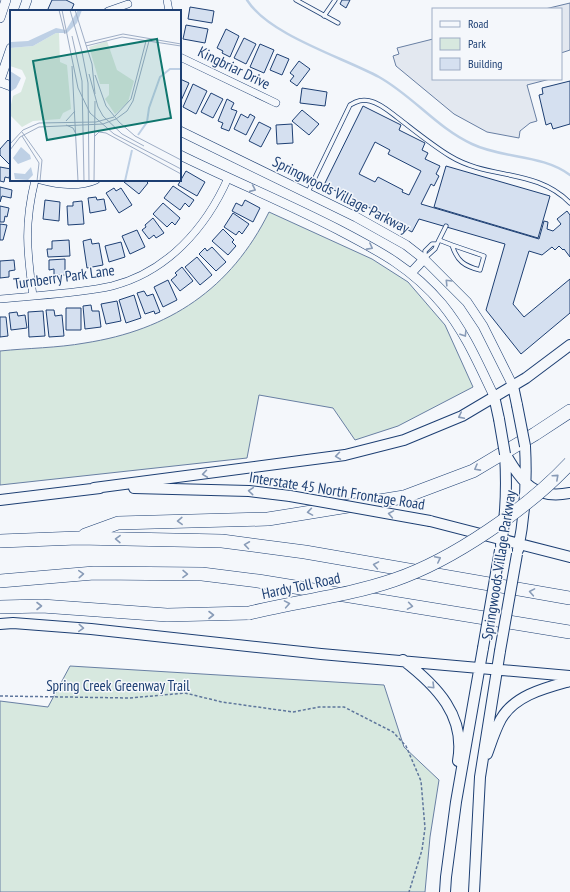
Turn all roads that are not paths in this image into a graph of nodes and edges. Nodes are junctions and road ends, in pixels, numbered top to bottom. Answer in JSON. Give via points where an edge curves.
{"nodes":[{"id":1,"x":6,"y":0,"type":"edge"},
{"id":2,"x":27,"y":0,"type":"edge"},
{"id":3,"x":167,"y":0,"type":"edge"},
{"id":4,"x":296,"y":0,"type":"edge"},
{"id":5,"x":335,"y":0,"type":"edge"},
{"id":6,"x":128,"y":5,"type":"edge"},
{"id":7,"x":23,"y":10,"type":"edge"},
{"id":8,"x":111,"y":10,"type":"edge"},
{"id":9,"x":169,"y":10,"type":"edge"},
{"id":10,"x":324,"y":16,"type":"junction"},
{"id":11,"x":0,"y":18,"type":"edge"},
{"id":12,"x":338,"y":23,"type":"dead end"},
{"id":13,"x":10,"y":51,"type":"edge"},
{"id":14,"x":181,"y":57,"type":"edge"},
{"id":15,"x":6,"y":63,"type":"edge"},
{"id":16,"x":0,"y":81,"type":"edge"},
{"id":17,"x":10,"y":86,"type":"edge"},
{"id":18,"x":276,"y":103,"type":"dead end"},
{"id":19,"x":181,"y":131,"type":"edge"},
{"id":20,"x":181,"y":155,"type":"edge"},
{"id":21,"x":228,"y":178,"type":"junction"},
{"id":22,"x":35,"y":181,"type":"edge"},
{"id":23,"x":43,"y":181,"type":"edge"},
{"id":24,"x":92,"y":181,"type":"edge"},
{"id":25,"x":307,"y":194,"type":"junction"},
{"id":26,"x":570,"y":203,"type":"edge"},
{"id":27,"x":300,"y":210,"type":"junction"},
{"id":28,"x":446,"y":226,"type":"dead end"},
{"id":29,"x":439,"y":240,"type":"junction"},
{"id":30,"x":437,"y":244,"type":"junction"},
{"id":31,"x":452,"y":245,"type":"junction"},
{"id":32,"x":424,"y":259,"type":"junction"},
{"id":33,"x":411,"y":273,"type":"junction"},
{"id":34,"x":33,"y":296,"type":"junction"},
{"id":35,"x":0,"y":299,"type":"edge"},
{"id":36,"x":570,"y":345,"type":"edge"},
{"id":37,"x":513,"y":386,"type":"junction"},
{"id":38,"x":494,"y":396,"type":"junction"},
{"id":39,"x":570,"y":410,"type":"edge"},
{"id":40,"x":505,"y":454,"type":"junction"},
{"id":41,"x":570,"y":463,"type":"edge"},
{"id":42,"x":524,"y":479,"type":"junction"},
{"id":43,"x":94,"y":488,"type":"junction"},
{"id":44,"x":570,"y":493,"type":"edge"},
{"id":45,"x":551,"y":495,"type":"junction"},
{"id":46,"x":0,"y":500,"type":"edge"},
{"id":47,"x":524,"y":515,"type":"junction"},
{"id":48,"x":78,"y":538,"type":"junction"},
{"id":49,"x":502,"y":540,"type":"junction"},
{"id":50,"x":0,"y":541,"type":"edge"},
{"id":51,"x":518,"y":549,"type":"junction"},
{"id":52,"x":570,"y":558,"type":"edge"},
{"id":53,"x":0,"y":581,"type":"edge"},
{"id":54,"x":570,"y":598,"type":"edge"},
{"id":55,"x":0,"y":607,"type":"edge"},
{"id":56,"x":0,"y":624,"type":"edge"},
{"id":57,"x":570,"y":632,"type":"edge"},
{"id":58,"x":403,"y":660,"type":"junction"},
{"id":59,"x":480,"y":668,"type":"junction"},
{"id":60,"x":497,"y":670,"type":"junction"},
{"id":61,"x":570,"y":676,"type":"edge"},
{"id":62,"x":570,"y":681,"type":"edge"},
{"id":63,"x":481,"y":767,"type":"junction"},
{"id":64,"x":456,"y":802,"type":"junction"},
{"id":65,"x":445,"y":892,"type":"edge"},
{"id":66,"x":474,"y":892,"type":"edge"}],
"edges":[{"from":1,"to":11,"type":"street"},
{"from":2,"to":7,"type":"street"},
{"from":3,"to":9,"type":"street"},
{"from":4,"to":10,"type":"lane"},
{"from":5,"to":10,"type":"lane"},
{"from":6,"to":8,"type":"street"},
{"from":10,"to":12,"type":"lane"},
{"from":13,"to":15,"type":"street"},
{"from":14,"to":18,"type":"street","name":"Kingbriar Drive"},
{"from":15,"to":16,"type":"street"},
{"from":16,"to":17,"type":"street"},
{"from":19,"to":25,"type":"street","name":"Springwoods Village Parkway"},
{"from":20,"to":21,"type":"street","name":"Springwoods Village Parkway"},
{"from":21,"to":27,"type":"street","name":"Springwoods Village Parkway","one_way":true},
{"from":21,"to":34,"type":"street","name":"Turnberry Park Lane","via":[[214,207],[201,226],[182,247],[158,265],[113,285]]},
{"from":22,"to":34,"type":"street","via":[[27,221]]},
{"from":23,"to":24,"type":"street","via":[[57,185],[76,185]]},
{"from":25,"to":26,"type":"lane","via":[[350,105],[360,100],[371,101],[384,108],[452,157],[481,168],[541,183],[551,187]]},
{"from":25,"to":27,"type":"street"},
{"from":25,"to":32,"type":"street","name":"Springwoods Village Parkway","via":[[356,217],[406,245]]},
{"from":27,"to":33,"type":"street","name":"Springwoods Village Parkway","one_way":true,"via":[[392,258]]},
{"from":28,"to":29,"type":"lane"},
{"from":29,"to":30,"type":"lane"},
{"from":29,"to":31,"type":"lane"},
{"from":30,"to":32,"type":"lane"},
{"from":30,"to":32,"type":"lane","via":[[428,247]]},
{"from":31,"to":31,"type":"lane","via":[[459,260],[466,266],[480,270],[484,256]]},
{"from":32,"to":33,"type":"street"},
{"from":37,"to":32,"type":"street","name":"Springwoods Village Parkway","one_way":true,"via":[[483,326],[467,302]]},
{"from":33,"to":38,"type":"street","name":"Springwoods Village Parkway","one_way":true,"via":[[437,298],[456,322],[472,348]]},
{"from":34,"to":35,"type":"street","name":"Turnberry Park Lane"},
{"from":36,"to":37,"type":"main road"},
{"from":37,"to":38,"type":"main road"},
{"from":37,"to":42,"type":"main road","name":"Springwoods Village Parkway","bridge":true,"via":[[525,446]]},
{"from":38,"to":40,"type":"main road","name":"Springwoods Village Parkway","bridge":true},
{"from":38,"to":43,"type":"main road","one_way":true,"via":[[462,416],[404,440],[345,455]]},
{"from":39,"to":48,"type":"highway","one_way":true,"via":[[472,471],[404,497],[268,519],[118,523]]},
{"from":40,"to":42,"type":"main road"},
{"from":40,"to":49,"type":"main road","name":"Springwoods Village Parkway","via":[[507,484]]},
{"from":55,"to":41,"type":"highway","name":"Hardy Toll Road","one_way":true,"bridge":true,"via":[[42,606],[167,615],[249,613],[341,595],[395,579],[475,540],[533,496]]},
{"from":42,"to":45,"type":"main road","via":[[542,494]]},
{"from":42,"to":47,"type":"main road","name":"Springwoods Village Parkway"},
{"from":43,"to":46,"type":"main road","name":"Interstate 45 North Frontage Road"},
{"from":49,"to":43,"type":"main road","name":"Interstate 45 North Frontage Road","one_way":true,"bridge":true,"via":[[430,521],[290,496],[241,490]]},
{"from":44,"to":45,"type":"main road"},
{"from":45,"to":47,"type":"main road","via":[[540,499]]},
{"from":47,"to":51,"type":"main road","name":"Springwoods Village Parkway"},
{"from":48,"to":50,"type":"highway"},
{"from":54,"to":48,"type":"highway","one_way":true,"via":[[305,552],[222,541]]},
{"from":49,"to":51,"type":"main road","name":"Interstate 45 North Frontage Road"},
{"from":49,"to":59,"type":"main road","name":"Springwoods Village Parkway","bridge":true},
{"from":51,"to":52,"type":"main road","name":"Interstate 45 North Frontage Road"},
{"from":51,"to":60,"type":"main road","name":"Springwoods Village Parkway","bridge":true},
{"from":53,"to":57,"type":"highway","one_way":true,"via":[[94,573],[202,574]]},
{"from":56,"to":58,"type":"main road","one_way":true,"via":[[91,629],[321,654]]},
{"from":58,"to":59,"type":"main road"},
{"from":58,"to":64,"type":"main road","one_way":true,"via":[[436,690],[451,709],[459,735],[459,756],[453,788]]},
{"from":59,"to":60,"type":"main road"},
{"from":59,"to":64,"type":"main road","name":"Springwoods Village Parkway"},
{"from":60,"to":61,"type":"main road"},
{"from":60,"to":63,"type":"main road","name":"Springwoods Village Parkway"},
{"from":62,"to":63,"type":"main road","via":[[545,688],[518,700],[502,718]]},
{"from":63,"to":66,"type":"main road","name":"Springwoods Village Parkway"},
{"from":64,"to":65,"type":"main road","name":"Springwoods Village Parkway"}]}
